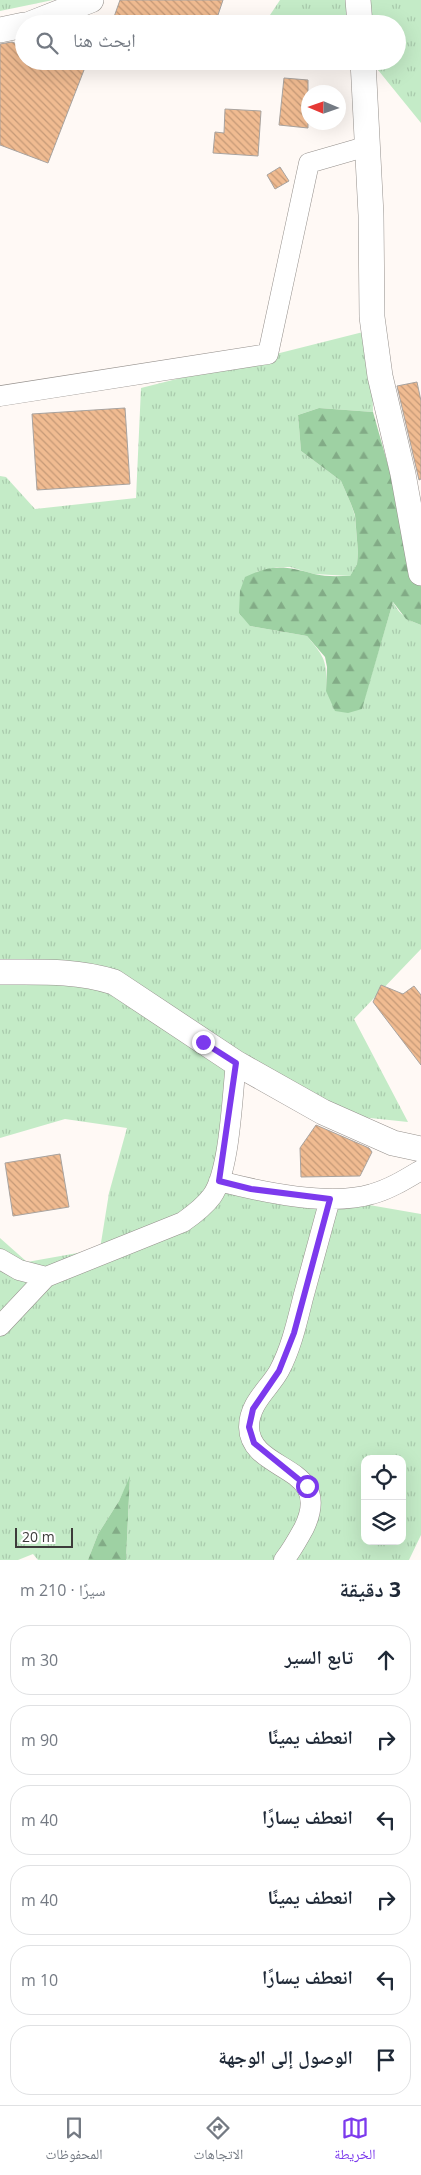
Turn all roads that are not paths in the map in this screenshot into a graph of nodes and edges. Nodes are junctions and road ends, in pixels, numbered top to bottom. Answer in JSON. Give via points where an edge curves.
{"nodes":[{"id":1,"x":91,"y":0,"type":"edge"},
{"id":2,"x":358,"y":0,"type":"edge"},
{"id":3,"x":53,"y":15,"type":"edge"},
{"id":4,"x":359,"y":15,"type":"edge"},
{"id":5,"x":15,"y":27,"type":"edge"},
{"id":6,"x":0,"y":30,"type":"edge"},
{"id":7,"x":364,"y":70,"type":"edge"},
{"id":8,"x":368,"y":146,"type":"junction"},
{"id":9,"x":0,"y":396,"type":"edge"},
{"id":10,"x":421,"y":573,"type":"edge"},
{"id":11,"x":0,"y":972,"type":"edge"},
{"id":12,"x":236,"y":1063,"type":"junction"},
{"id":13,"x":421,"y":1150,"type":"edge"},
{"id":14,"x":421,"y":1170,"type":"edge"},
{"id":15,"x":219,"y":1181,"type":"junction"},
{"id":16,"x":330,"y":1199,"type":"junction"},
{"id":17,"x":0,"y":1259,"type":"edge"},
{"id":18,"x":46,"y":1277,"type":"junction"},
{"id":19,"x":0,"y":1326,"type":"edge"},
{"id":20,"x":284,"y":1560,"type":"edge"}],
"edges":[{"from":1,"to":3,"type":"street"},
{"from":2,"to":4,"type":"street"},
{"from":5,"to":6,"type":"street"},
{"from":7,"to":8,"type":"street"},
{"from":8,"to":9,"type":"street","via":[[309,163],[268,354]]},
{"from":8,"to":10,"type":"street","via":[[372,317],[380,376],[403,474]]},
{"from":11,"to":12,"type":"street","via":[[70,973],[114,982]]},
{"from":12,"to":13,"type":"street","via":[[322,1112],[393,1143]]},
{"from":12,"to":15,"type":"street"},
{"from":14,"to":16,"type":"street","via":[[371,1195]]},
{"from":15,"to":16,"type":"street"},
{"from":15,"to":18,"type":"street","via":[[212,1196],[183,1222]]},
{"from":16,"to":20,"type":"street","via":[[294,1333],[279,1371],[253,1409],[249,1427],[254,1443],[297,1476],[307,1486],[312,1498],[308,1518]]},
{"from":17,"to":18,"type":"street","via":[[19,1270]]},
{"from":18,"to":19,"type":"street"}]}
